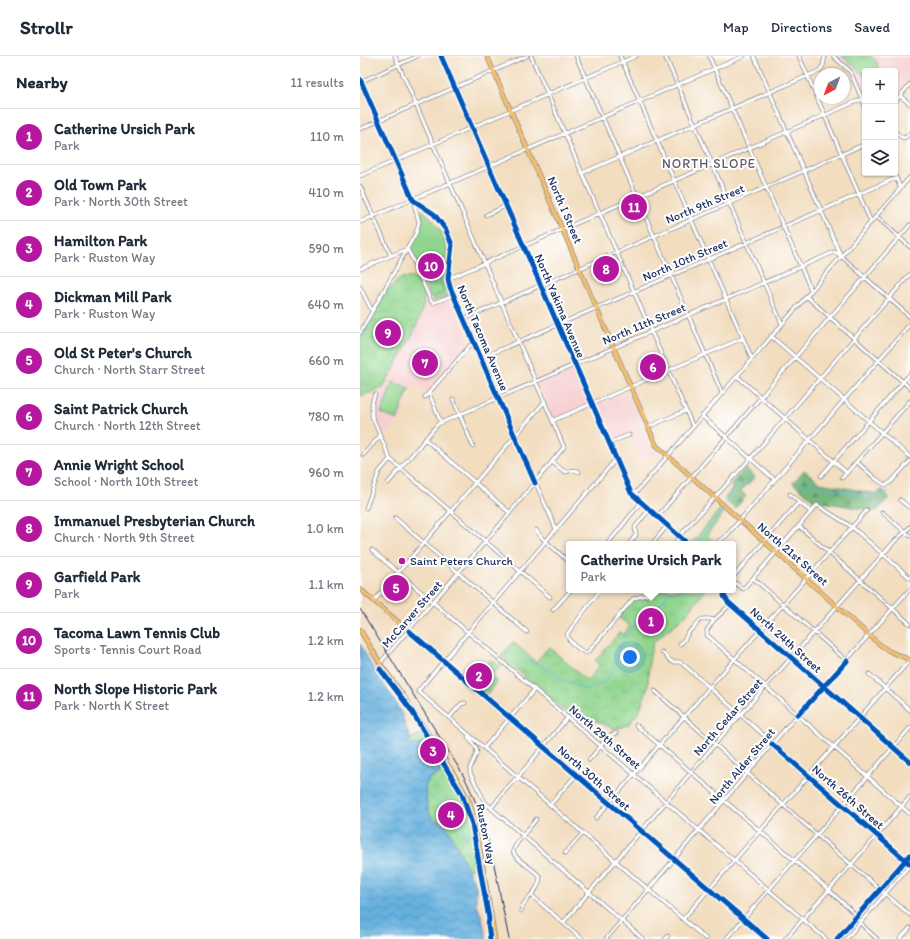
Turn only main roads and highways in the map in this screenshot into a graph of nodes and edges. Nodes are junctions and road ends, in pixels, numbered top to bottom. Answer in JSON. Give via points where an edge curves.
{"nodes":[{"id":1,"x":487,"y":56,"type":"edge"},
{"id":2,"x":667,"y":456,"type":"joint"},
{"id":3,"x":360,"y":589,"type":"edge"},
{"id":4,"x":360,"y":630,"type":"edge"},
{"id":5,"x":910,"y":660,"type":"edge"},
{"id":6,"x":380,"y":663,"type":"joint"},
{"id":7,"x":495,"y":939,"type":"edge"},
{"id":8,"x":768,"y":939,"type":"edge"}],
"edges":[{"from":1,"to":2,"type":"main road","name":"North I Street","via":[[648,427],[656,444]]},
{"from":2,"to":5,"type":"main road","name":"North 21st Street","via":[[884,647]]},
{"from":3,"to":8,"type":"main road","name":"North 30th Street"},
{"from":4,"to":6,"type":"highway"},
{"from":6,"to":7,"type":"main road","name":"Ruston Way","via":[[418,717],[470,802]]}]}
